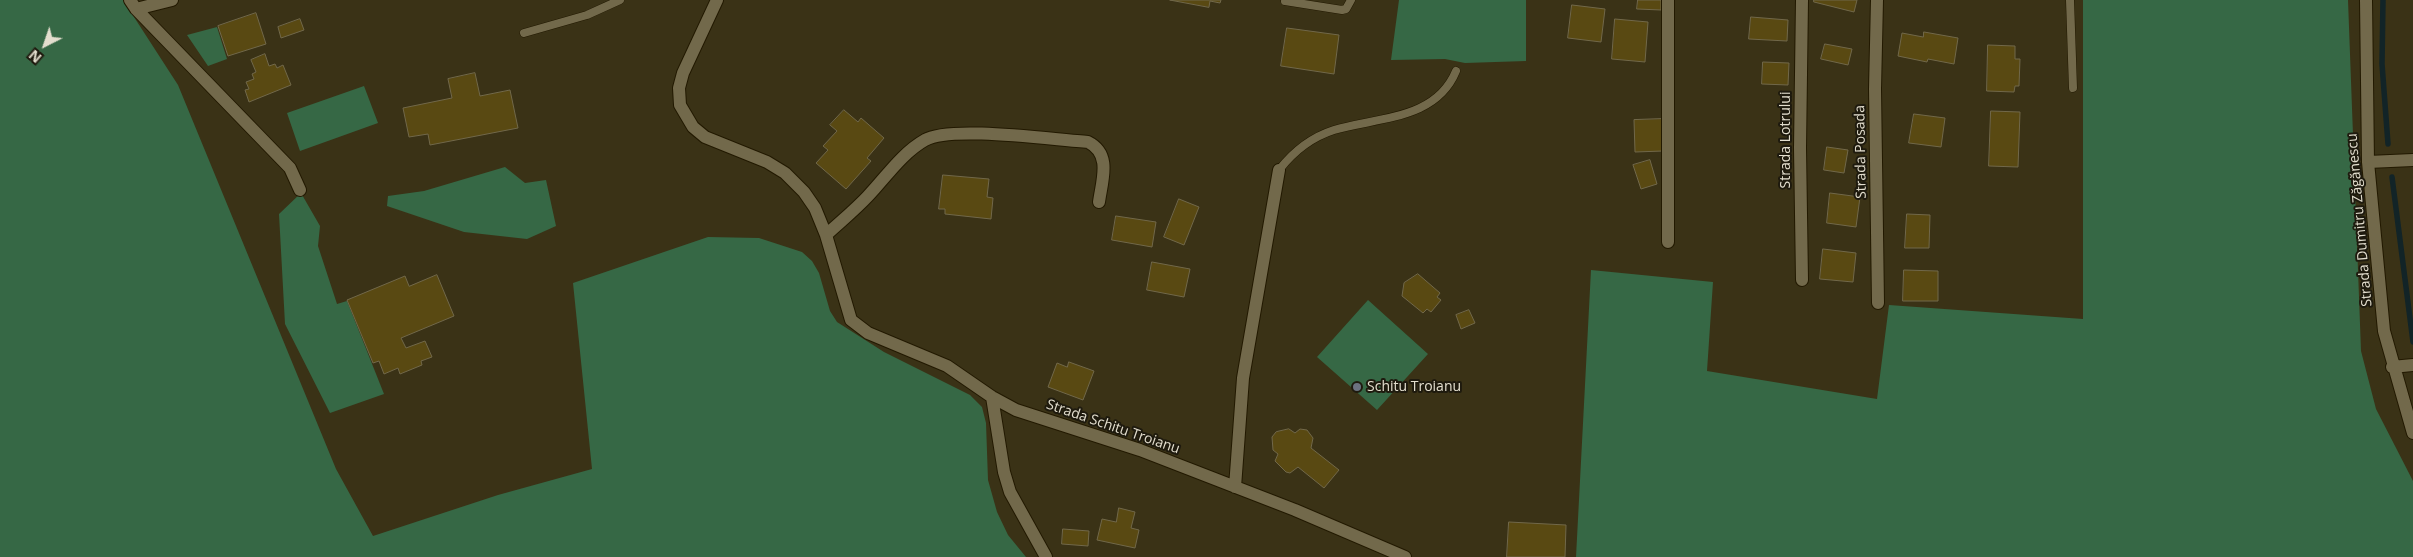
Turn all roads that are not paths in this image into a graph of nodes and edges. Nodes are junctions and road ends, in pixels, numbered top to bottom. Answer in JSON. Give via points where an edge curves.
{"nodes":[{"id":1,"x":172,"y":0,"type":"edge"},
{"id":2,"x":620,"y":0,"type":"edge"},
{"id":3,"x":717,"y":0,"type":"edge"},
{"id":4,"x":1351,"y":0,"type":"edge"},
{"id":5,"x":1668,"y":0,"type":"edge"},
{"id":6,"x":1802,"y":0,"type":"edge"},
{"id":7,"x":1877,"y":0,"type":"edge"},
{"id":8,"x":2070,"y":0,"type":"edge"},
{"id":9,"x":2366,"y":0,"type":"edge"},
{"id":10,"x":1285,"y":1,"type":"edge"},
{"id":11,"x":133,"y":4,"type":"edge"},
{"id":12,"x":524,"y":33,"type":"dead end"},
{"id":13,"x":1456,"y":71,"type":"dead end"},
{"id":14,"x":2073,"y":88,"type":"dead end"},
{"id":15,"x":2413,"y":160,"type":"edge"},
{"id":16,"x":2368,"y":162,"type":"junction"},
{"id":17,"x":1279,"y":170,"type":"joint"},
{"id":18,"x":300,"y":190,"type":"dead end"},
{"id":19,"x":1099,"y":202,"type":"dead end"},
{"id":20,"x":826,"y":235,"type":"junction"},
{"id":21,"x":1668,"y":242,"type":"dead end"},
{"id":22,"x":1802,"y":280,"type":"dead end"},
{"id":23,"x":1878,"y":303,"type":"dead end"},
{"id":24,"x":2413,"y":365,"type":"edge"},
{"id":25,"x":2392,"y":367,"type":"junction"},
{"id":26,"x":992,"y":397,"type":"junction"},
{"id":27,"x":2413,"y":433,"type":"edge"},
{"id":28,"x":1230,"y":485,"type":"junction"},
{"id":29,"x":1046,"y":557,"type":"edge"},
{"id":30,"x":1405,"y":557,"type":"edge"}],
"edges":[{"from":1,"to":11,"type":"street"},
{"from":2,"to":12,"type":"lane","via":[[587,15]]},
{"from":3,"to":20,"type":"street","name":"Strada Schitu Troianu","via":[[683,72],[678,88],[680,105],[693,127],[705,137],[746,152],[786,173],[815,208]]},
{"from":4,"to":10,"type":"lane","via":[[1342,10]]},
{"from":5,"to":21,"type":"street"},
{"from":6,"to":22,"type":"street","name":"Strada Lotrului"},
{"from":7,"to":23,"type":"street","name":"Strada Posada"},
{"from":8,"to":14,"type":"lane"},
{"from":9,"to":16,"type":"street","name":"Strada Dumitru Zăgănescu"},
{"from":11,"to":18,"type":"street","via":[[290,168]]},
{"from":13,"to":17,"type":"lane","via":[[1449,87],[1431,103],[1388,118],[1333,130],[1289,156]]},
{"from":15,"to":16,"type":"street"},
{"from":16,"to":25,"type":"street","name":"Strada Dumitru Zăgănescu","via":[[2384,331]]},
{"from":17,"to":28,"type":"street","via":[[1243,378]]},
{"from":19,"to":20,"type":"street","via":[[1104,157],[1097,147],[1088,142],[938,134],[925,139],[905,156]]},
{"from":20,"to":26,"type":"street","name":"Strada Schitu Troianu","via":[[851,320],[868,333],[947,366]]},
{"from":24,"to":25,"type":"street"},
{"from":25,"to":27,"type":"street","name":"Strada Dumitru Zăgănescu"},
{"from":26,"to":28,"type":"street","name":"Strada Schitu Troianu","via":[[1016,410],[1140,450]]},
{"from":26,"to":29,"type":"street","via":[[1010,492]]},
{"from":28,"to":30,"type":"street","name":"Strada Schitu Troianu"}]}
